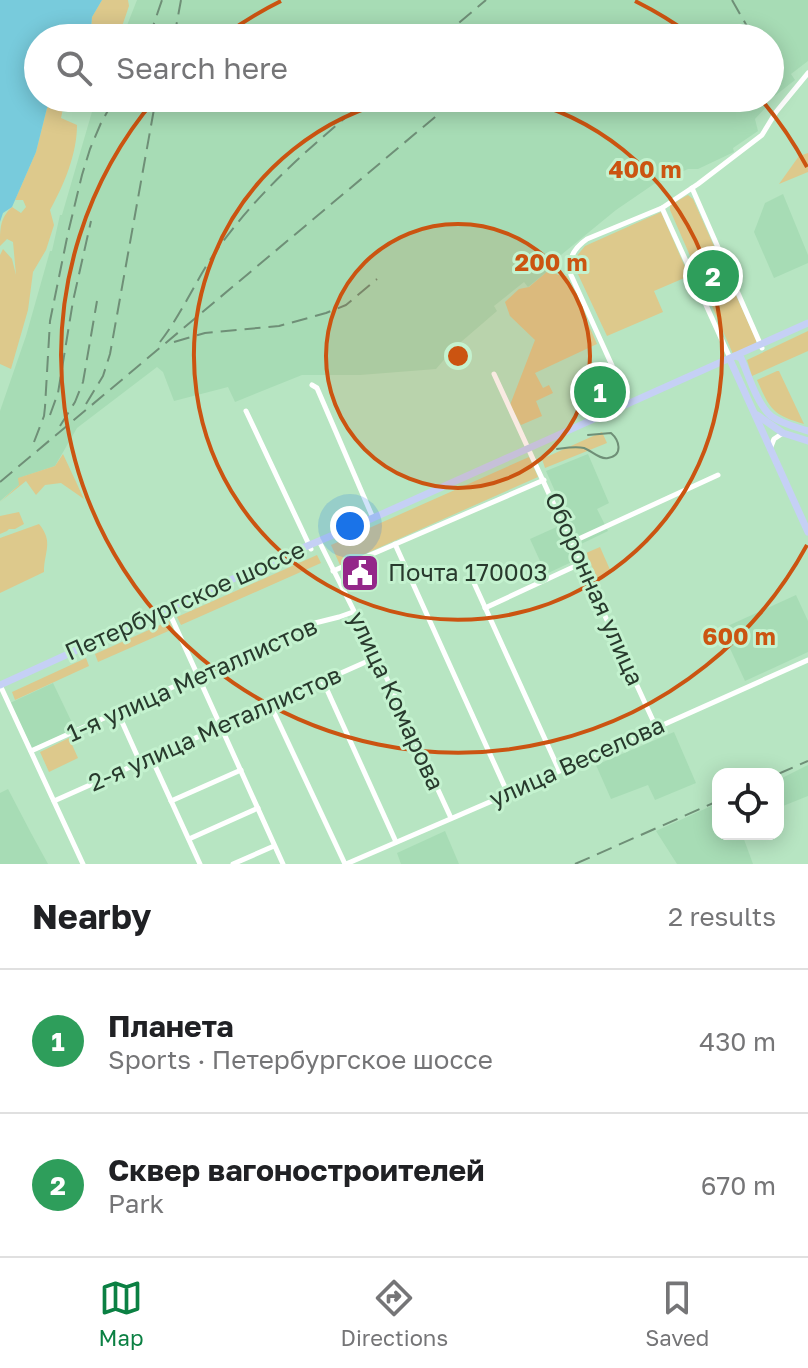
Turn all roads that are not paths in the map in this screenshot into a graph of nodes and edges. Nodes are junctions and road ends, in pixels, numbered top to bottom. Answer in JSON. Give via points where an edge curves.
{"nodes":[{"id":1,"x":808,"y":73,"type":"edge"},
{"id":2,"x":784,"y":102,"type":"edge"},
{"id":3,"x":776,"y":112,"type":"edge"},
{"id":4,"x":692,"y":188,"type":"junction"},
{"id":5,"x":662,"y":208,"type":"junction"},
{"id":6,"x":808,"y":325,"type":"edge"},
{"id":7,"x":762,"y":346,"type":"junction"},
{"id":8,"x":734,"y":358,"type":"junction"},
{"id":9,"x":494,"y":374,"type":"dead end"},
{"id":10,"x":312,"y":385,"type":"dead end"},
{"id":11,"x":630,"y":405,"type":"junction"},
{"id":12,"x":753,"y":410,"type":"junction"},
{"id":13,"x":246,"y":411,"type":"dead end"},
{"id":14,"x":778,"y":420,"type":"junction"},
{"id":15,"x":771,"y":425,"type":"junction"},
{"id":16,"x":808,"y":431,"type":"edge"},
{"id":17,"x":784,"y":433,"type":"junction"},
{"id":18,"x":767,"y":441,"type":"junction"},
{"id":19,"x":808,"y":441,"type":"edge"},
{"id":20,"x":530,"y":450,"type":"junction"},
{"id":21,"x":770,"y":450,"type":"junction"},
{"id":22,"x":718,"y":475,"type":"dead end"},
{"id":23,"x":544,"y":480,"type":"junction"},
{"id":24,"x":374,"y":520,"type":"junction"},
{"id":25,"x":808,"y":532,"type":"edge"},
{"id":26,"x":572,"y":542,"type":"junction"},
{"id":27,"x":320,"y":543,"type":"junction"},
{"id":28,"x":395,"y":544,"type":"junction"},
{"id":29,"x":310,"y":547,"type":"junction"},
{"id":30,"x":582,"y":563,"type":"junction"},
{"id":31,"x":333,"y":571,"type":"junction"},
{"id":32,"x":474,"y":583,"type":"dead end"},
{"id":33,"x":485,"y":608,"type":"junction"},
{"id":34,"x":169,"y":612,"type":"junction"},
{"id":35,"x":353,"y":612,"type":"junction"},
{"id":36,"x":377,"y":657,"type":"junction"},
{"id":37,"x":808,"y":660,"type":"edge"},
{"id":38,"x":198,"y":674,"type":"junction"},
{"id":39,"x":323,"y":681,"type":"junction"},
{"id":40,"x":0,"y":687,"type":"edge"},
{"id":41,"x":270,"y":704,"type":"junction"},
{"id":42,"x":118,"y":713,"type":"junction"},
{"id":43,"x":221,"y":726,"type":"junction"},
{"id":44,"x":656,"y":727,"type":"junction"},
{"id":45,"x":31,"y":751,"type":"junction"},
{"id":46,"x":151,"y":757,"type":"junction"},
{"id":47,"x":140,"y":762,"type":"junction"},
{"id":48,"x":241,"y":770,"type":"junction"},
{"id":49,"x":559,"y":770,"type":"junction"},
{"id":50,"x":508,"y":794,"type":"junction"},
{"id":51,"x":54,"y":801,"type":"junction"},
{"id":52,"x":171,"y":801,"type":"junction"},
{"id":53,"x":258,"y":808,"type":"junction"},
{"id":54,"x":451,"y":818,"type":"junction"},
{"id":55,"x":189,"y":839,"type":"junction"},
{"id":56,"x":396,"y":842,"type":"junction"},
{"id":57,"x":274,"y":846,"type":"junction"},
{"id":58,"x":83,"y":864,"type":"edge"},
{"id":59,"x":200,"y":864,"type":"edge"},
{"id":60,"x":233,"y":864,"type":"edge"},
{"id":61,"x":283,"y":864,"type":"edge"},
{"id":62,"x":345,"y":864,"type":"edge"}],
"edges":[{"from":1,"to":2,"type":"street"},
{"from":3,"to":4,"type":"street","via":[[762,135]]},
{"from":4,"to":5,"type":"street"},
{"from":4,"to":7,"type":"street"},
{"from":5,"to":8,"type":"street"},
{"from":5,"to":11,"type":"street","via":[[587,239],[569,264]]},
{"from":6,"to":7,"type":"main road","name":"Петербургское шоссе"},
{"from":7,"to":8,"type":"main road","name":"Петербургское шоссе"},
{"from":8,"to":11,"type":"main road","name":"Петербургское шоссе"},
{"from":8,"to":12,"type":"main road"},
{"from":8,"to":14,"type":"main road","via":[[762,405]]},
{"from":9,"to":20,"type":"street","name":"Оборонная улица"},
{"from":10,"to":24,"type":"street"},
{"from":11,"to":20,"type":"main road","name":"Петербургское шоссе"},
{"from":12,"to":15,"type":"main road"},
{"from":12,"to":18,"type":"main road"},
{"from":13,"to":29,"type":"street"},
{"from":14,"to":15,"type":"street"},
{"from":14,"to":16,"type":"main road"},
{"from":15,"to":17,"type":"main road"},
{"from":15,"to":18,"type":"street"},
{"from":17,"to":19,"type":"main road"},
{"from":17,"to":21,"type":"street"},
{"from":18,"to":21,"type":"main road"},
{"from":20,"to":23,"type":"street","name":"Оборонная улица"},
{"from":20,"to":24,"type":"main road","name":"Петербургское шоссе"},
{"from":21,"to":25,"type":"main road"},
{"from":22,"to":26,"type":"street"},
{"from":23,"to":26,"type":"street","name":"Оборонная улица"},
{"from":23,"to":28,"type":"street"},
{"from":24,"to":27,"type":"main road","name":"Петербургское шоссе"},
{"from":26,"to":30,"type":"street","name":"Оборонная улица"},
{"from":27,"to":29,"type":"main road","name":"Петербургское шоссе"},
{"from":27,"to":31,"type":"street","name":"улица Комарова"},
{"from":28,"to":31,"type":"street"},
{"from":28,"to":50,"type":"street"},
{"from":29,"to":34,"type":"main road","name":"Петербургское шоссе"},
{"from":29,"to":40,"type":"main road","name":"Петербургское шоссе"},
{"from":30,"to":33,"type":"street"},
{"from":30,"to":44,"type":"street","name":"Оборонная улица"},
{"from":31,"to":35,"type":"street","name":"улица Комарова"},
{"from":32,"to":33,"type":"street"},
{"from":33,"to":49,"type":"street"},
{"from":34,"to":38,"type":"street"},
{"from":34,"to":40,"type":"main road","name":"Петербургское шоссе"},
{"from":35,"to":36,"type":"street","name":"улица Комарова"},
{"from":35,"to":38,"type":"street","name":"1-я улица Металлистов"},
{"from":36,"to":39,"type":"street","name":"2-я улица Металлистов"},
{"from":36,"to":54,"type":"street","name":"улица Комарова"},
{"from":37,"to":44,"type":"street","name":"улица Веселова"},
{"from":38,"to":42,"type":"street","name":"1-я улица Металлистов"},
{"from":38,"to":43,"type":"street"},
{"from":39,"to":41,"type":"street","name":"2-я улица Металлистов"},
{"from":39,"to":56,"type":"street"},
{"from":40,"to":45,"type":"street"},
{"from":41,"to":43,"type":"street","name":"2-я улица Металлистов"},
{"from":41,"to":62,"type":"street"},
{"from":42,"to":45,"type":"street","name":"1-я улица Металлистов"},
{"from":42,"to":47,"type":"street"},
{"from":43,"to":46,"type":"street","name":"2-я улица Металлистов"},
{"from":43,"to":48,"type":"street"},
{"from":44,"to":49,"type":"street","name":"улица Веселова"},
{"from":45,"to":51,"type":"street"},
{"from":46,"to":47,"type":"street","name":"2-я улица Металлистов"},
{"from":46,"to":52,"type":"street"},
{"from":47,"to":51,"type":"street","name":"2-я улица Металлистов"},
{"from":48,"to":52,"type":"street"},
{"from":48,"to":53,"type":"street"},
{"from":49,"to":50,"type":"street","name":"улица Веселова"},
{"from":50,"to":54,"type":"street","name":"улица Веселова"},
{"from":51,"to":58,"type":"street"},
{"from":52,"to":55,"type":"street"},
{"from":53,"to":55,"type":"street"},
{"from":53,"to":57,"type":"street"},
{"from":54,"to":56,"type":"street","name":"улица Веселова"},
{"from":55,"to":59,"type":"street"},
{"from":56,"to":62,"type":"street","name":"улица Веселова"},
{"from":57,"to":60,"type":"street"},
{"from":57,"to":61,"type":"street"}]}
